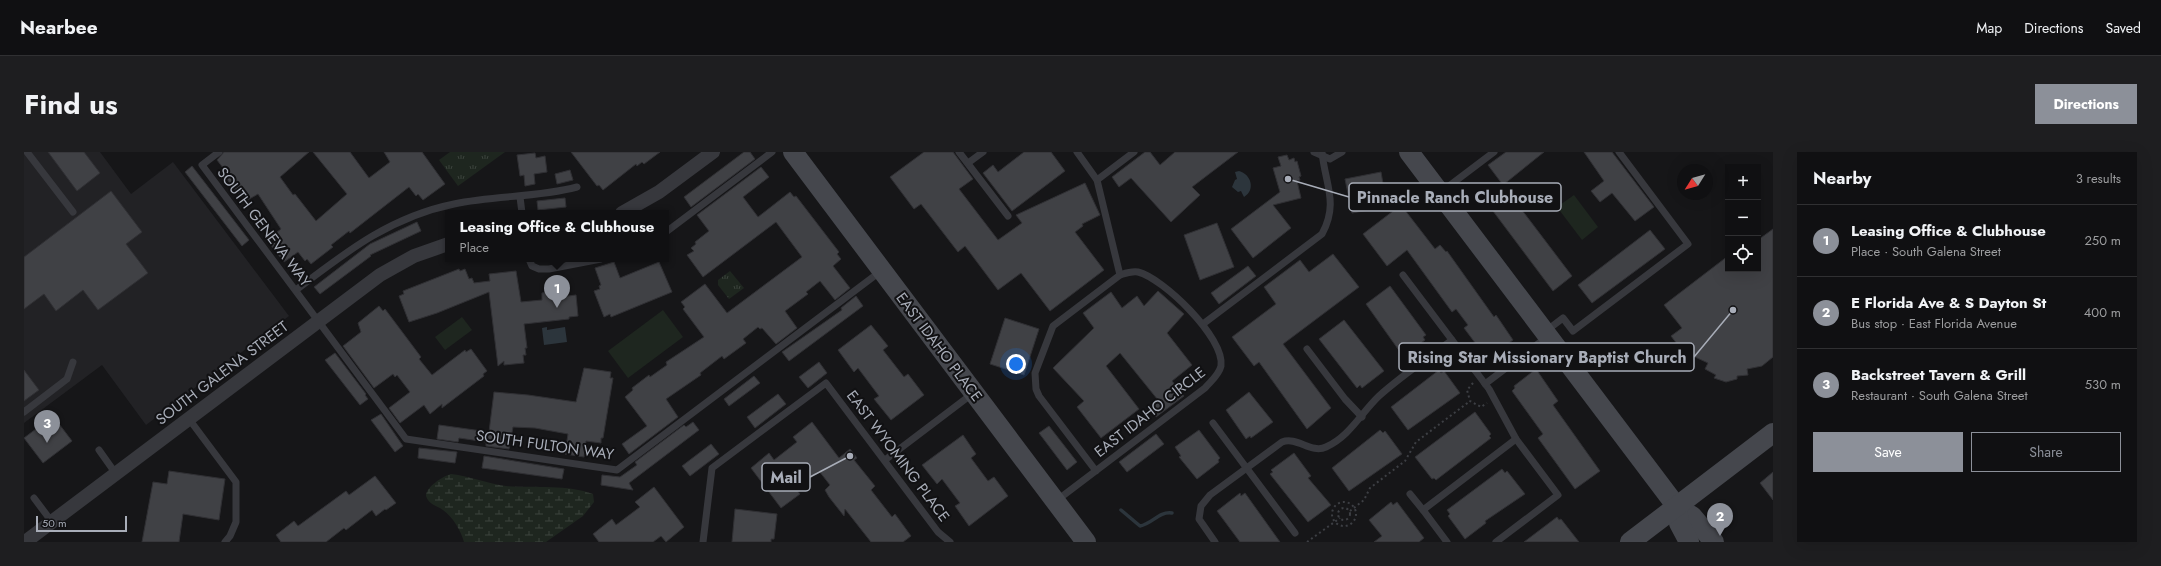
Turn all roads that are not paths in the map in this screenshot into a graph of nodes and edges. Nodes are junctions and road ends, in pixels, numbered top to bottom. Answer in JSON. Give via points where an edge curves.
{"nodes":[{"id":1,"x":27,"y":152,"type":"edge"},
{"id":2,"x":219,"y":152,"type":"edge"},
{"id":3,"x":712,"y":152,"type":"edge"},
{"id":4,"x":772,"y":152,"type":"edge"},
{"id":5,"x":792,"y":152,"type":"edge"},
{"id":6,"x":960,"y":152,"type":"edge"},
{"id":7,"x":983,"y":152,"type":"edge"},
{"id":8,"x":1077,"y":152,"type":"edge"},
{"id":9,"x":1134,"y":152,"type":"edge"},
{"id":10,"x":1314,"y":152,"type":"edge"},
{"id":11,"x":1342,"y":152,"type":"edge"},
{"id":12,"x":1409,"y":152,"type":"edge"},
{"id":13,"x":1494,"y":152,"type":"edge"},
{"id":14,"x":1619,"y":152,"type":"edge"},
{"id":15,"x":1322,"y":154,"type":"edge"},
{"id":16,"x":968,"y":163,"type":"junction"},
{"id":17,"x":1097,"y":180,"type":"junction"},
{"id":18,"x":577,"y":187,"type":"dead end"},
{"id":19,"x":1440,"y":193,"type":"junction"},
{"id":20,"x":520,"y":197,"type":"junction"},
{"id":21,"x":522,"y":210,"type":"edge"},
{"id":22,"x":627,"y":210,"type":"edge"},
{"id":23,"x":73,"y":212,"type":"dead end"},
{"id":24,"x":1008,"y":216,"type":"dead end"},
{"id":25,"x":669,"y":230,"type":"edge"},
{"id":26,"x":445,"y":245,"type":"edge"},
{"id":27,"x":531,"y":262,"type":"edge"},
{"id":28,"x":584,"y":262,"type":"edge"},
{"id":29,"x":881,"y":271,"type":"junction"},
{"id":30,"x":1120,"y":275,"type":"junction"},
{"id":31,"x":1403,"y":275,"type":"dead end"},
{"id":32,"x":296,"y":290,"type":"junction"},
{"id":33,"x":318,"y":321,"type":"junction"},
{"id":34,"x":1203,"y":324,"type":"junction"},
{"id":35,"x":1546,"y":334,"type":"junction"},
{"id":36,"x":1452,"y":340,"type":"junction"},
{"id":37,"x":1307,"y":349,"type":"dead end"},
{"id":38,"x":73,"y":362,"type":"dead end"},
{"id":39,"x":1485,"y":384,"type":"junction"},
{"id":40,"x":974,"y":393,"type":"junction"},
{"id":41,"x":24,"y":412,"type":"edge"},
{"id":42,"x":1362,"y":417,"type":"junction"},
{"id":43,"x":189,"y":419,"type":"junction"},
{"id":44,"x":1213,"y":423,"type":"dead end"},
{"id":45,"x":1773,"y":433,"type":"edge"},
{"id":46,"x":1516,"y":439,"type":"junction"},
{"id":47,"x":98,"y":450,"type":"dead end"},
{"id":48,"x":885,"y":460,"type":"junction"},
{"id":49,"x":1246,"y":468,"type":"junction"},
{"id":50,"x":1096,"y":471,"type":"junction"},
{"id":51,"x":116,"y":474,"type":"junction"},
{"id":52,"x":1410,"y":494,"type":"dead end"},
{"id":53,"x":34,"y":498,"type":"dead end"},
{"id":54,"x":1055,"y":501,"type":"junction"},
{"id":55,"x":1676,"y":507,"type":"junction"},
{"id":56,"x":1423,"y":510,"type":"junction"},
{"id":57,"x":52,"y":522,"type":"junction"},
{"id":58,"x":1295,"y":532,"type":"dead end"},
{"id":59,"x":25,"y":542,"type":"edge"},
{"id":60,"x":225,"y":542,"type":"edge"},
{"id":61,"x":703,"y":542,"type":"edge"},
{"id":62,"x":950,"y":542,"type":"edge"},
{"id":63,"x":1086,"y":542,"type":"edge"},
{"id":64,"x":1214,"y":542,"type":"edge"},
{"id":65,"x":1447,"y":542,"type":"edge"},
{"id":66,"x":1496,"y":542,"type":"edge"},
{"id":67,"x":1630,"y":542,"type":"edge"},
{"id":68,"x":1689,"y":542,"type":"edge"},
{"id":69,"x":1714,"y":542,"type":"edge"}],
"edges":[{"from":1,"to":23,"type":"lane"},
{"from":2,"to":32,"type":"lane","name":"SOUTH GENEVA WAY","via":[[202,165]]},
{"from":3,"to":22,"type":"street","via":[[658,192]]},
{"from":4,"to":25,"type":"lane"},
{"from":5,"to":29,"type":"street","name":"EAST IDAHO PLACE"},
{"from":6,"to":16,"type":"lane"},
{"from":7,"to":16,"type":"lane"},
{"from":8,"to":17,"type":"lane"},
{"from":9,"to":17,"type":"lane"},
{"from":10,"to":15,"type":"lane"},
{"from":11,"to":15,"type":"lane","via":[[1330,159]]},
{"from":12,"to":19,"type":"street"},
{"from":13,"to":19,"type":"lane"},
{"from":14,"to":35,"type":"lane","via":[[1688,244],[1572,331],[1563,318]]},
{"from":15,"to":34,"type":"lane","via":[[1331,208],[1322,234]]},
{"from":16,"to":24,"type":"lane"},
{"from":17,"to":30,"type":"lane"},
{"from":18,"to":20,"type":"lane"},
{"from":19,"to":35,"type":"street"},
{"from":20,"to":21,"type":"lane"},
{"from":20,"to":32,"type":"lane","via":[[453,204],[402,220],[354,246]]},
{"from":26,"to":33,"type":"street","name":"SOUTH GALENA STREET","via":[[420,253],[394,266]]},
{"from":27,"to":28,"type":"lane","via":[[535,268],[543,269]]},
{"from":29,"to":33,"type":"lane","name":"SOUTH FULTON WAY","via":[[617,470],[406,439]]},
{"from":29,"to":40,"type":"street","name":"EAST IDAHO PLACE"},
{"from":30,"to":34,"type":"lane","name":"EAST IDAHO CIRCLE","via":[[1132,271],[1144,275],[1189,308]]},
{"from":30,"to":50,"type":"lane","name":"EAST IDAHO CIRCLE","via":[[1053,326],[1035,373],[1039,396]]},
{"from":31,"to":36,"type":"lane"},
{"from":32,"to":33,"type":"lane","name":"SOUTH GENEVA WAY"},
{"from":33,"to":43,"type":"street","name":"SOUTH GALENA STREET"},
{"from":34,"to":50,"type":"lane","name":"EAST IDAHO CIRCLE","via":[[1221,360],[1215,378]]},
{"from":35,"to":39,"type":"lane"},
{"from":35,"to":55,"type":"street"},
{"from":36,"to":39,"type":"lane"},
{"from":36,"to":42,"type":"lane","via":[[1388,388]]},
{"from":37,"to":42,"type":"lane","via":[[1344,399]]},
{"from":38,"to":41,"type":"lane","via":[[67,380]]},
{"from":39,"to":46,"type":"lane"},
{"from":40,"to":48,"type":"lane"},
{"from":40,"to":54,"type":"street","name":"EAST IDAHO PLACE"},
{"from":42,"to":49,"type":"lane","via":[[1352,428],[1326,447],[1316,448],[1286,440]]},
{"from":43,"to":51,"type":"street","name":"SOUTH GALENA STREET"},
{"from":43,"to":60,"type":"lane","via":[[236,482],[236,522]]},
{"from":44,"to":49,"type":"lane"},
{"from":45,"to":55,"type":"street"},
{"from":46,"to":56,"type":"lane"},
{"from":46,"to":66,"type":"lane","via":[[1558,495]]},
{"from":47,"to":51,"type":"lane"},
{"from":48,"to":61,"type":"lane","name":"EAST WYOMING PLACE","via":[[826,383],[712,468]]},
{"from":48,"to":62,"type":"lane","name":"EAST WYOMING PLACE","via":[[938,532]]},
{"from":49,"to":58,"type":"lane"},
{"from":49,"to":64,"type":"lane","via":[[1207,497],[1201,506],[1200,522]]},
{"from":50,"to":54,"type":"lane","name":"EAST IDAHO CIRCLE"},
{"from":51,"to":57,"type":"street","name":"SOUTH GALENA STREET"},
{"from":52,"to":56,"type":"lane"},
{"from":53,"to":57,"type":"lane"},
{"from":54,"to":63,"type":"street","name":"EAST IDAHO PLACE"},
{"from":55,"to":67,"type":"street"},
{"from":55,"to":68,"type":"street","via":[[1680,528]]},
{"from":55,"to":69,"type":"street","via":[[1692,516]]},
{"from":56,"to":65,"type":"lane"},
{"from":57,"to":59,"type":"street","name":"SOUTH GALENA STREET"}]}
